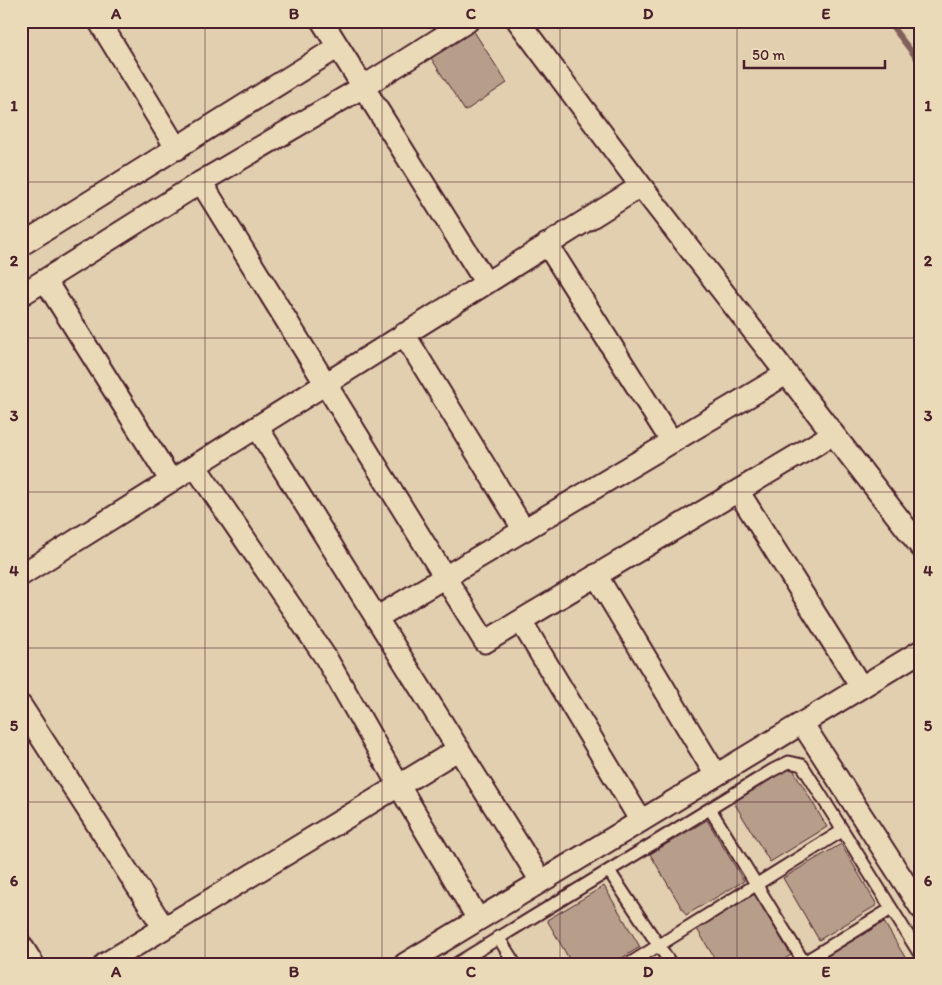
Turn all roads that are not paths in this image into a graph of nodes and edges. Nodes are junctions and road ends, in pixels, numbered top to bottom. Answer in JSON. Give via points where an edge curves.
{"nodes":[{"id":1,"x":99,"y":21,"type":"edge"},
{"id":2,"x":322,"y":21,"type":"edge"},
{"id":3,"x":468,"y":21,"type":"edge"},
{"id":4,"x":518,"y":21,"type":"edge"},
{"id":5,"x":338,"y":47,"type":"junction"},
{"id":6,"x":363,"y":87,"type":"junction"},
{"id":7,"x":176,"y":148,"type":"junction"},
{"id":8,"x":201,"y":182,"type":"junction"},
{"id":9,"x":640,"y":186,"type":"junction"},
{"id":10,"x":547,"y":244,"type":"junction"},
{"id":11,"x":21,"y":246,"type":"edge"},
{"id":12,"x":45,"y":280,"type":"junction"},
{"id":13,"x":486,"y":282,"type":"junction"},
{"id":14,"x":21,"y":295,"type":"edge"},
{"id":15,"x":404,"y":334,"type":"junction"},
{"id":16,"x":786,"y":374,"type":"junction"},
{"id":17,"x":325,"y":384,"type":"junction"},
{"id":18,"x":257,"y":427,"type":"junction"},
{"id":19,"x":833,"y":434,"type":"junction"},
{"id":20,"x":672,"y":442,"type":"junction"},
{"id":21,"x":195,"y":466,"type":"junction"},
{"id":22,"x":171,"y":480,"type":"junction"},
{"id":23,"x":738,"y":491,"type":"junction"},
{"id":24,"x":524,"y":530,"type":"junction"},
{"id":25,"x":921,"y":547,"type":"edge"},
{"id":26,"x":21,"y":575,"type":"edge"},
{"id":27,"x":596,"y":575,"type":"junction"},
{"id":28,"x":445,"y":578,"type":"junction"},
{"id":29,"x":376,"y":618,"type":"junction"},
{"id":30,"x":521,"y":621,"type":"junction"},
{"id":31,"x":921,"y":651,"type":"edge"},
{"id":32,"x":861,"y":687,"type":"junction"},
{"id":33,"x":21,"y":706,"type":"edge"},
{"id":34,"x":802,"y":723,"type":"junction"},
{"id":35,"x":459,"y":749,"type":"junction"},
{"id":36,"x":716,"y":775,"type":"junction"},
{"id":37,"x":399,"y":786,"type":"junction"},
{"id":38,"x":710,"y":809,"type":"junction"},
{"id":39,"x":641,"y":821,"type":"junction"},
{"id":40,"x":842,"y":831,"type":"junction"},
{"id":41,"x":609,"y":870,"type":"junction"},
{"id":42,"x":541,"y":881,"type":"junction"},
{"id":43,"x":756,"y":884,"type":"junction"},
{"id":44,"x":921,"y":908,"type":"edge"},
{"id":45,"x":891,"y":909,"type":"junction"},
{"id":46,"x":478,"y":919,"type":"junction"},
{"id":47,"x":164,"y":928,"type":"junction"},
{"id":48,"x":498,"y":937,"type":"junction"},
{"id":49,"x":21,"y":945,"type":"edge"},
{"id":50,"x":660,"y":945,"type":"junction"},
{"id":51,"x":921,"y":956,"type":"edge"},
{"id":52,"x":803,"y":963,"type":"edge"},
{"id":53,"x":32,"y":964,"type":"edge"},
{"id":54,"x":105,"y":964,"type":"edge"},
{"id":55,"x":405,"y":964,"type":"edge"},
{"id":56,"x":456,"y":964,"type":"edge"},
{"id":57,"x":515,"y":964,"type":"edge"},
{"id":58,"x":629,"y":964,"type":"edge"},
{"id":59,"x":672,"y":964,"type":"edge"}],
"edges":[{"from":1,"to":7,"type":"street"},
{"from":2,"to":5,"type":"street"},
{"from":3,"to":6,"type":"street"},
{"from":4,"to":9,"type":"street"},
{"from":5,"to":6,"type":"street"},
{"from":5,"to":7,"type":"street"},
{"from":6,"to":8,"type":"street"},
{"from":6,"to":13,"type":"street"},
{"from":7,"to":11,"type":"street"},
{"from":8,"to":12,"type":"street"},
{"from":8,"to":17,"type":"street"},
{"from":9,"to":10,"type":"street"},
{"from":9,"to":16,"type":"street"},
{"from":10,"to":13,"type":"street"},
{"from":10,"to":20,"type":"street"},
{"from":12,"to":14,"type":"street"},
{"from":12,"to":22,"type":"street"},
{"from":13,"to":15,"type":"street"},
{"from":15,"to":17,"type":"street"},
{"from":15,"to":24,"type":"street"},
{"from":16,"to":19,"type":"street"},
{"from":16,"to":20,"type":"street"},
{"from":17,"to":18,"type":"street"},
{"from":17,"to":28,"type":"street"},
{"from":18,"to":21,"type":"street"},
{"from":18,"to":29,"type":"street"},
{"from":19,"to":23,"type":"street"},
{"from":19,"to":25,"type":"street"},
{"from":20,"to":24,"type":"street"},
{"from":21,"to":22,"type":"street"},
{"from":21,"to":37,"type":"street","via":[[326,658]]},
{"from":22,"to":26,"type":"street"},
{"from":23,"to":27,"type":"street"},
{"from":23,"to":32,"type":"street"},
{"from":24,"to":28,"type":"street"},
{"from":27,"to":30,"type":"street"},
{"from":27,"to":36,"type":"street"},
{"from":28,"to":29,"type":"street"},
{"from":28,"to":30,"type":"street","via":[[485,642]]},
{"from":29,"to":35,"type":"street"},
{"from":30,"to":39,"type":"street"},
{"from":31,"to":32,"type":"street"},
{"from":32,"to":34,"type":"street"},
{"from":33,"to":47,"type":"street"},
{"from":34,"to":36,"type":"street"},
{"from":34,"to":44,"type":"street"},
{"from":35,"to":37,"type":"street"},
{"from":35,"to":42,"type":"street"},
{"from":36,"to":39,"type":"street"},
{"from":37,"to":46,"type":"street"},
{"from":37,"to":47,"type":"street"},
{"from":38,"to":40,"type":"lane","via":[[789,762],[802,765]]},
{"from":38,"to":41,"type":"lane"},
{"from":38,"to":43,"type":"lane"},
{"from":39,"to":42,"type":"street"},
{"from":40,"to":43,"type":"lane"},
{"from":40,"to":45,"type":"lane"},
{"from":41,"to":48,"type":"lane"},
{"from":41,"to":50,"type":"lane"},
{"from":42,"to":46,"type":"street"},
{"from":43,"to":50,"type":"lane"},
{"from":43,"to":52,"type":"lane"},
{"from":45,"to":51,"type":"lane"},
{"from":45,"to":52,"type":"lane"},
{"from":46,"to":55,"type":"street"},
{"from":47,"to":54,"type":"street"},
{"from":48,"to":56,"type":"lane"},
{"from":48,"to":57,"type":"lane"},
{"from":49,"to":53,"type":"street"},
{"from":50,"to":58,"type":"lane"},
{"from":50,"to":59,"type":"lane"}]}
